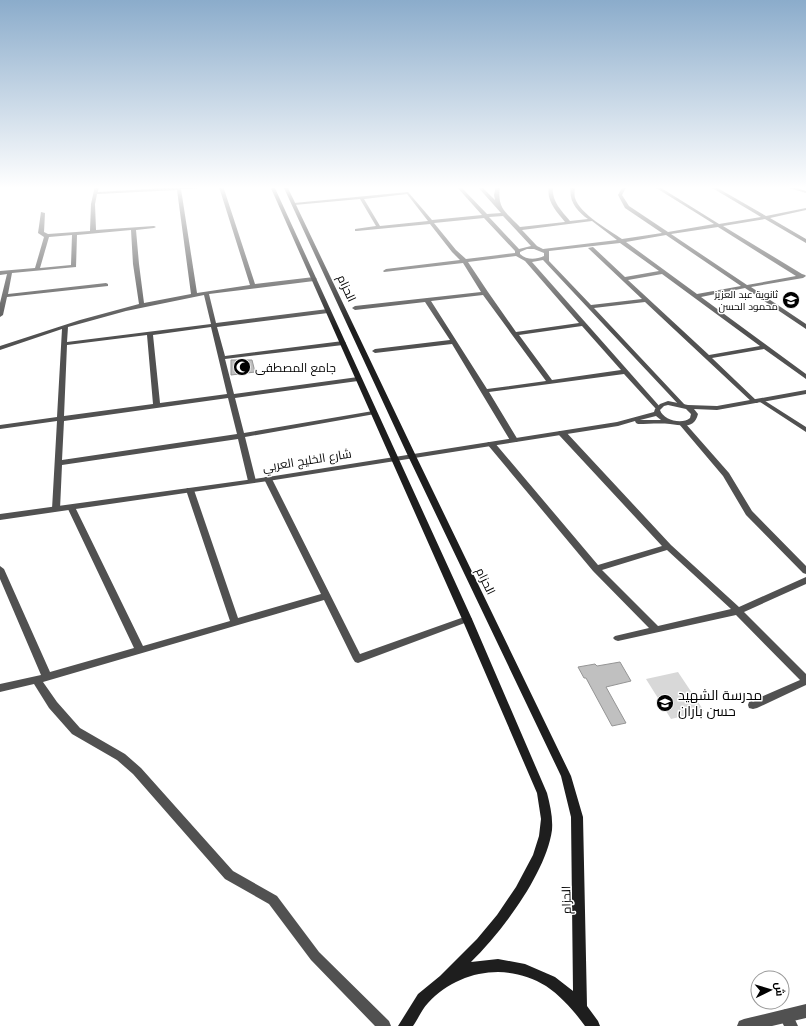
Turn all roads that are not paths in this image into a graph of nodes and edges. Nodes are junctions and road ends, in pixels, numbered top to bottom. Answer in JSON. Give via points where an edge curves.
{"nodes":[{"id":1,"x":75,"y":233,"type":"edge"},
{"id":2,"x":43,"y":234,"type":"edge"},
{"id":3,"x":67,"y":234,"type":"edge"},
{"id":4,"x":134,"y":234,"type":"edge"},
{"id":5,"x":185,"y":234,"type":"edge"},
{"id":6,"x":236,"y":234,"type":"edge"},
{"id":7,"x":294,"y":234,"type":"edge"},
{"id":8,"x":308,"y":234,"type":"edge"},
{"id":9,"x":440,"y":234,"type":"edge"},
{"id":10,"x":501,"y":234,"type":"edge"},
{"id":11,"x":523,"y":234,"type":"edge"},
{"id":12,"x":611,"y":234,"type":"edge"},
{"id":13,"x":669,"y":234,"type":"joint"},
{"id":14,"x":734,"y":234,"type":"edge"},
{"id":15,"x":794,"y":234,"type":"edge"},
{"id":16,"x":47,"y":236,"type":"junction"},
{"id":17,"x":806,"y":241,"type":"edge"},
{"id":18,"x":622,"y":242,"type":"junction"},
{"id":19,"x":535,"y":247,"type":"junction"},
{"id":20,"x":591,"y":248,"type":"junction"},
{"id":21,"x":517,"y":252,"type":"junction"},
{"id":22,"x":546,"y":254,"type":"junction"},
{"id":23,"x":526,"y":259,"type":"junction"},
{"id":24,"x":465,"y":261,"type":"junction"},
{"id":25,"x":38,"y":270,"type":"junction"},
{"id":26,"x":386,"y":271,"type":"dead end"},
{"id":27,"x":10,"y":272,"type":"junction"},
{"id":28,"x":663,"y":272,"type":"junction"},
{"id":29,"x":0,"y":273,"type":"edge"},
{"id":30,"x":804,"y":275,"type":"edge"},
{"id":31,"x":314,"y":279,"type":"junction"},
{"id":32,"x":625,"y":279,"type":"junction"},
{"id":33,"x":106,"y":286,"type":"dead end"},
{"id":34,"x":253,"y":286,"type":"junction"},
{"id":35,"x":744,"y":287,"type":"junction"},
{"id":36,"x":206,"y":293,"type":"junction"},
{"id":37,"x":485,"y":293,"type":"junction"},
{"id":38,"x":194,"y":295,"type":"junction"},
{"id":39,"x":5,"y":296,"type":"junction"},
{"id":40,"x":695,"y":296,"type":"junction"},
{"id":41,"x":427,"y":300,"type":"junction"},
{"id":42,"x":647,"y":300,"type":"junction"},
{"id":43,"x":142,"y":306,"type":"junction"},
{"id":44,"x":590,"y":307,"type":"junction"},
{"id":45,"x":355,"y":308,"type":"dead end"},
{"id":46,"x":328,"y":311,"type":"junction"},
{"id":47,"x":0,"y":315,"type":"edge"},
{"id":48,"x":582,"y":324,"type":"junction"},
{"id":49,"x":214,"y":325,"type":"junction"},
{"id":50,"x":65,"y":327,"type":"junction"},
{"id":51,"x":806,"y":327,"type":"edge"},
{"id":52,"x":150,"y":334,"type":"junction"},
{"id":53,"x":514,"y":334,"type":"junction"},
{"id":54,"x":452,"y":342,"type":"junction"},
{"id":55,"x":343,"y":343,"type":"junction"},
{"id":56,"x":64,"y":344,"type":"junction"},
{"id":57,"x":1,"y":346,"type":"edge"},
{"id":58,"x":764,"y":347,"type":"junction"},
{"id":59,"x":375,"y":352,"type":"dead end"},
{"id":60,"x":708,"y":357,"type":"junction"},
{"id":61,"x":222,"y":358,"type":"junction"},
{"id":62,"x":624,"y":372,"type":"junction"},
{"id":63,"x":806,"y":377,"type":"edge"},
{"id":64,"x":358,"y":379,"type":"junction"},
{"id":65,"x":550,"y":382,"type":"junction"},
{"id":66,"x":485,"y":391,"type":"junction"},
{"id":67,"x":806,"y":392,"type":"edge"},
{"id":68,"x":231,"y":396,"type":"junction"},
{"id":69,"x":759,"y":401,"type":"junction"},
{"id":70,"x":156,"y":406,"type":"junction"},
{"id":71,"x":685,"y":406,"type":"junction"},
{"id":72,"x":730,"y":407,"type":"junction"},
{"id":73,"x":657,"y":410,"type":"junction"},
{"id":74,"x":373,"y":413,"type":"junction"},
{"id":75,"x":695,"y":418,"type":"junction"},
{"id":76,"x":60,"y":419,"type":"junction"},
{"id":77,"x":668,"y":422,"type":"junction"},
{"id":78,"x":618,"y":424,"type":"junction"},
{"id":79,"x":683,"y":424,"type":"junction"},
{"id":80,"x":0,"y":427,"type":"edge"},
{"id":81,"x":806,"y":430,"type":"edge"},
{"id":82,"x":562,"y":433,"type":"junction"},
{"id":83,"x":241,"y":436,"type":"junction"},
{"id":84,"x":514,"y":440,"type":"junction"},
{"id":85,"x":491,"y":444,"type":"junction"},
{"id":86,"x":412,"y":456,"type":"junction"},
{"id":87,"x":394,"y":458,"type":"junction"},
{"id":88,"x":58,"y":463,"type":"junction"},
{"id":89,"x":268,"y":478,"type":"junction"},
{"id":90,"x":252,"y":481,"type":"junction"},
{"id":91,"x":190,"y":490,"type":"junction"},
{"id":92,"x":71,"y":507,"type":"junction"},
{"id":93,"x":56,"y":509,"type":"junction"},
{"id":94,"x":0,"y":517,"type":"edge"},
{"id":95,"x":668,"y":547,"type":"junction"},
{"id":96,"x":596,"y":569,"type":"junction"},
{"id":97,"x":0,"y":570,"type":"edge"},
{"id":98,"x":806,"y":571,"type":"edge"},
{"id":99,"x":806,"y":580,"type":"edge"},
{"id":100,"x":326,"y":596,"type":"junction"},
{"id":101,"x":738,"y":611,"type":"junction"},
{"id":102,"x":467,"y":619,"type":"junction"},
{"id":103,"x":235,"y":622,"type":"junction"},
{"id":104,"x":656,"y":629,"type":"junction"},
{"id":105,"x":618,"y":638,"type":"dead end"},
{"id":106,"x":140,"y":650,"type":"junction"},
{"id":107,"x":41,"y":678,"type":"junction"},
{"id":108,"x":806,"y":680,"type":"edge"},
{"id":109,"x":0,"y":688,"type":"edge"},
{"id":110,"x":753,"y":704,"type":"dead end"},
{"id":111,"x":445,"y":979,"type":"junction"},
{"id":112,"x":580,"y":1006,"type":"junction"},
{"id":113,"x":806,"y":1010,"type":"edge"},
{"id":114,"x":788,"y":1021,"type":"edge"},
{"id":115,"x":384,"y":1026,"type":"edge"},
{"id":116,"x":405,"y":1026,"type":"edge"},
{"id":117,"x":593,"y":1026,"type":"edge"},
{"id":118,"x":744,"y":1026,"type":"edge"}],
"edges":[{"from":1,"to":25,"type":"street","via":[[74,266]]},
{"from":2,"to":16,"type":"street"},
{"from":3,"to":16,"type":"street"},
{"from":4,"to":43,"type":"street"},
{"from":5,"to":38,"type":"street"},
{"from":6,"to":34,"type":"street"},
{"from":7,"to":31,"type":"main road"},
{"from":8,"to":86,"type":"main road","name":"الحزام"},
{"from":9,"to":24,"type":"street"},
{"from":10,"to":21,"type":"street"},
{"from":11,"to":19,"type":"street"},
{"from":12,"to":18,"type":"street"},
{"from":13,"to":18,"type":"street"},
{"from":13,"to":35,"type":"street"},
{"from":14,"to":30,"type":"street"},
{"from":15,"to":17,"type":"street"},
{"from":16,"to":25,"type":"street"},
{"from":18,"to":20,"type":"street"},
{"from":18,"to":22,"type":"street"},
{"from":18,"to":28,"type":"street"},
{"from":19,"to":21,"type":"street"},
{"from":19,"to":22,"type":"street"},
{"from":20,"to":22,"type":"street"},
{"from":20,"to":32,"type":"street"},
{"from":21,"to":23,"type":"street"},
{"from":21,"to":24,"type":"street"},
{"from":22,"to":23,"type":"street","via":[[540,260]]},
{"from":22,"to":44,"type":"street","via":[[546,261]]},
{"from":23,"to":48,"type":"street"},
{"from":24,"to":26,"type":"street"},
{"from":24,"to":37,"type":"street"},
{"from":25,"to":27,"type":"street"},
{"from":27,"to":29,"type":"street"},
{"from":27,"to":39,"type":"street"},
{"from":28,"to":32,"type":"street"},
{"from":28,"to":40,"type":"street"},
{"from":30,"to":35,"type":"street"},
{"from":31,"to":34,"type":"street"},
{"from":31,"to":46,"type":"main road"},
{"from":32,"to":42,"type":"street"},
{"from":33,"to":39,"type":"street"},
{"from":34,"to":36,"type":"street"},
{"from":35,"to":40,"type":"street"},
{"from":35,"to":51,"type":"street"},
{"from":36,"to":38,"type":"street"},
{"from":36,"to":49,"type":"street"},
{"from":37,"to":41,"type":"street"},
{"from":37,"to":53,"type":"street"},
{"from":38,"to":43,"type":"street"},
{"from":39,"to":47,"type":"street"},
{"from":40,"to":58,"type":"street"},
{"from":41,"to":45,"type":"street"},
{"from":41,"to":54,"type":"street"},
{"from":42,"to":44,"type":"street"},
{"from":42,"to":60,"type":"street"},
{"from":43,"to":50,"type":"street"},
{"from":44,"to":71,"type":"street"},
{"from":46,"to":49,"type":"street"},
{"from":46,"to":55,"type":"main road"},
{"from":48,"to":53,"type":"street"},
{"from":48,"to":62,"type":"street"},
{"from":49,"to":52,"type":"street"},
{"from":49,"to":61,"type":"street"},
{"from":50,"to":56,"type":"street"},
{"from":50,"to":57,"type":"street"},
{"from":52,"to":56,"type":"street"},
{"from":52,"to":70,"type":"street"},
{"from":53,"to":65,"type":"street"},
{"from":54,"to":59,"type":"street"},
{"from":54,"to":66,"type":"street"},
{"from":55,"to":61,"type":"street"},
{"from":55,"to":64,"type":"main road"},
{"from":56,"to":76,"type":"street"},
{"from":58,"to":60,"type":"street"},
{"from":58,"to":63,"type":"street"},
{"from":60,"to":69,"type":"street"},
{"from":61,"to":68,"type":"street"},
{"from":62,"to":65,"type":"street"},
{"from":62,"to":73,"type":"street"},
{"from":64,"to":68,"type":"street"},
{"from":64,"to":74,"type":"main road"},
{"from":65,"to":66,"type":"street"},
{"from":66,"to":84,"type":"street"},
{"from":67,"to":69,"type":"street","name":"شارع الخليج العربي"},
{"from":68,"to":70,"type":"street"},
{"from":68,"to":83,"type":"street"},
{"from":69,"to":72,"type":"street","name":"شارع الخليج العربي"},
{"from":69,"to":81,"type":"street"},
{"from":70,"to":76,"type":"street"},
{"from":71,"to":72,"type":"street","name":"شارع الخليج العربي"},
{"from":71,"to":73,"type":"street","name":"شارع الخليج العربي","via":[[668,403]]},
{"from":71,"to":75,"type":"street","via":[[695,414]]},
{"from":72,"to":75,"type":"street","name":"شارع الخليج العربي"},
{"from":73,"to":77,"type":"street"},
{"from":73,"to":78,"type":"street","name":"شارع الخليج العربي"},
{"from":74,"to":83,"type":"street"},
{"from":74,"to":87,"type":"main road"},
{"from":75,"to":79,"type":"street","name":"شارع الخليج العربي"},
{"from":76,"to":80,"type":"street"},
{"from":76,"to":88,"type":"street"},
{"from":77,"to":78,"type":"street","name":"شارع الخليج العربي"},
{"from":77,"to":79,"type":"street","name":"شارع الخليج العربي"},
{"from":78,"to":82,"type":"street","name":"شارع الخليج العربي"},
{"from":79,"to":98,"type":"street","via":[[726,475],[749,513]]},
{"from":82,"to":84,"type":"street","name":"شارع الخليج العربي"},
{"from":82,"to":95,"type":"street"},
{"from":83,"to":88,"type":"street"},
{"from":83,"to":90,"type":"street"},
{"from":84,"to":85,"type":"street","name":"شارع الخليج العربي"},
{"from":85,"to":86,"type":"street","name":"شارع الخليج العربي"},
{"from":85,"to":96,"type":"street"},
{"from":86,"to":87,"type":"street","name":"شارع الخليج العربي"},
{"from":86,"to":112,"type":"main road","name":"الحزام","via":[[557,755],[573,796],[577,818]]},
{"from":87,"to":89,"type":"street","name":"شارع الخليج العربي"},
{"from":87,"to":102,"type":"main road"},
{"from":88,"to":93,"type":"street"},
{"from":89,"to":90,"type":"street","name":"شارع الخليج العربي"},
{"from":89,"to":100,"type":"street"},
{"from":90,"to":91,"type":"street","name":"شارع الخليج العربي"},
{"from":91,"to":92,"type":"street","name":"شارع الخليج العربي"},
{"from":91,"to":103,"type":"street"},
{"from":92,"to":93,"type":"street","name":"شارع الخليج العربي"},
{"from":92,"to":106,"type":"street"},
{"from":93,"to":94,"type":"street","name":"شارع الخليج العربي"},
{"from":95,"to":96,"type":"street"},
{"from":95,"to":101,"type":"street"},
{"from":96,"to":104,"type":"street"},
{"from":97,"to":107,"type":"street"},
{"from":99,"to":101,"type":"street"},
{"from":100,"to":102,"type":"street","via":[[358,659]]},
{"from":100,"to":103,"type":"street"},
{"from":101,"to":104,"type":"street"},
{"from":101,"to":108,"type":"street"},
{"from":102,"to":111,"type":"main road","via":[[535,773],[547,815],[539,856],[506,916],[482,944]]},
{"from":103,"to":106,"type":"street"},
{"from":104,"to":105,"type":"street"},
{"from":106,"to":107,"type":"street"},
{"from":107,"to":109,"type":"street"},
{"from":107,"to":115,"type":"street","via":[[65,720],[76,730],[121,757],[136,771],[229,875],[273,900],[315,956]]},
{"from":108,"to":110,"type":"street"},
{"from":111,"to":112,"type":"main road","via":[[478,966],[514,967],[549,981]]},
{"from":111,"to":116,"type":"main road","via":[[425,995]]},
{"from":112,"to":117,"type":"main road"},
{"from":113,"to":114,"type":"street"},
{"from":114,"to":118,"type":"street"}]}
